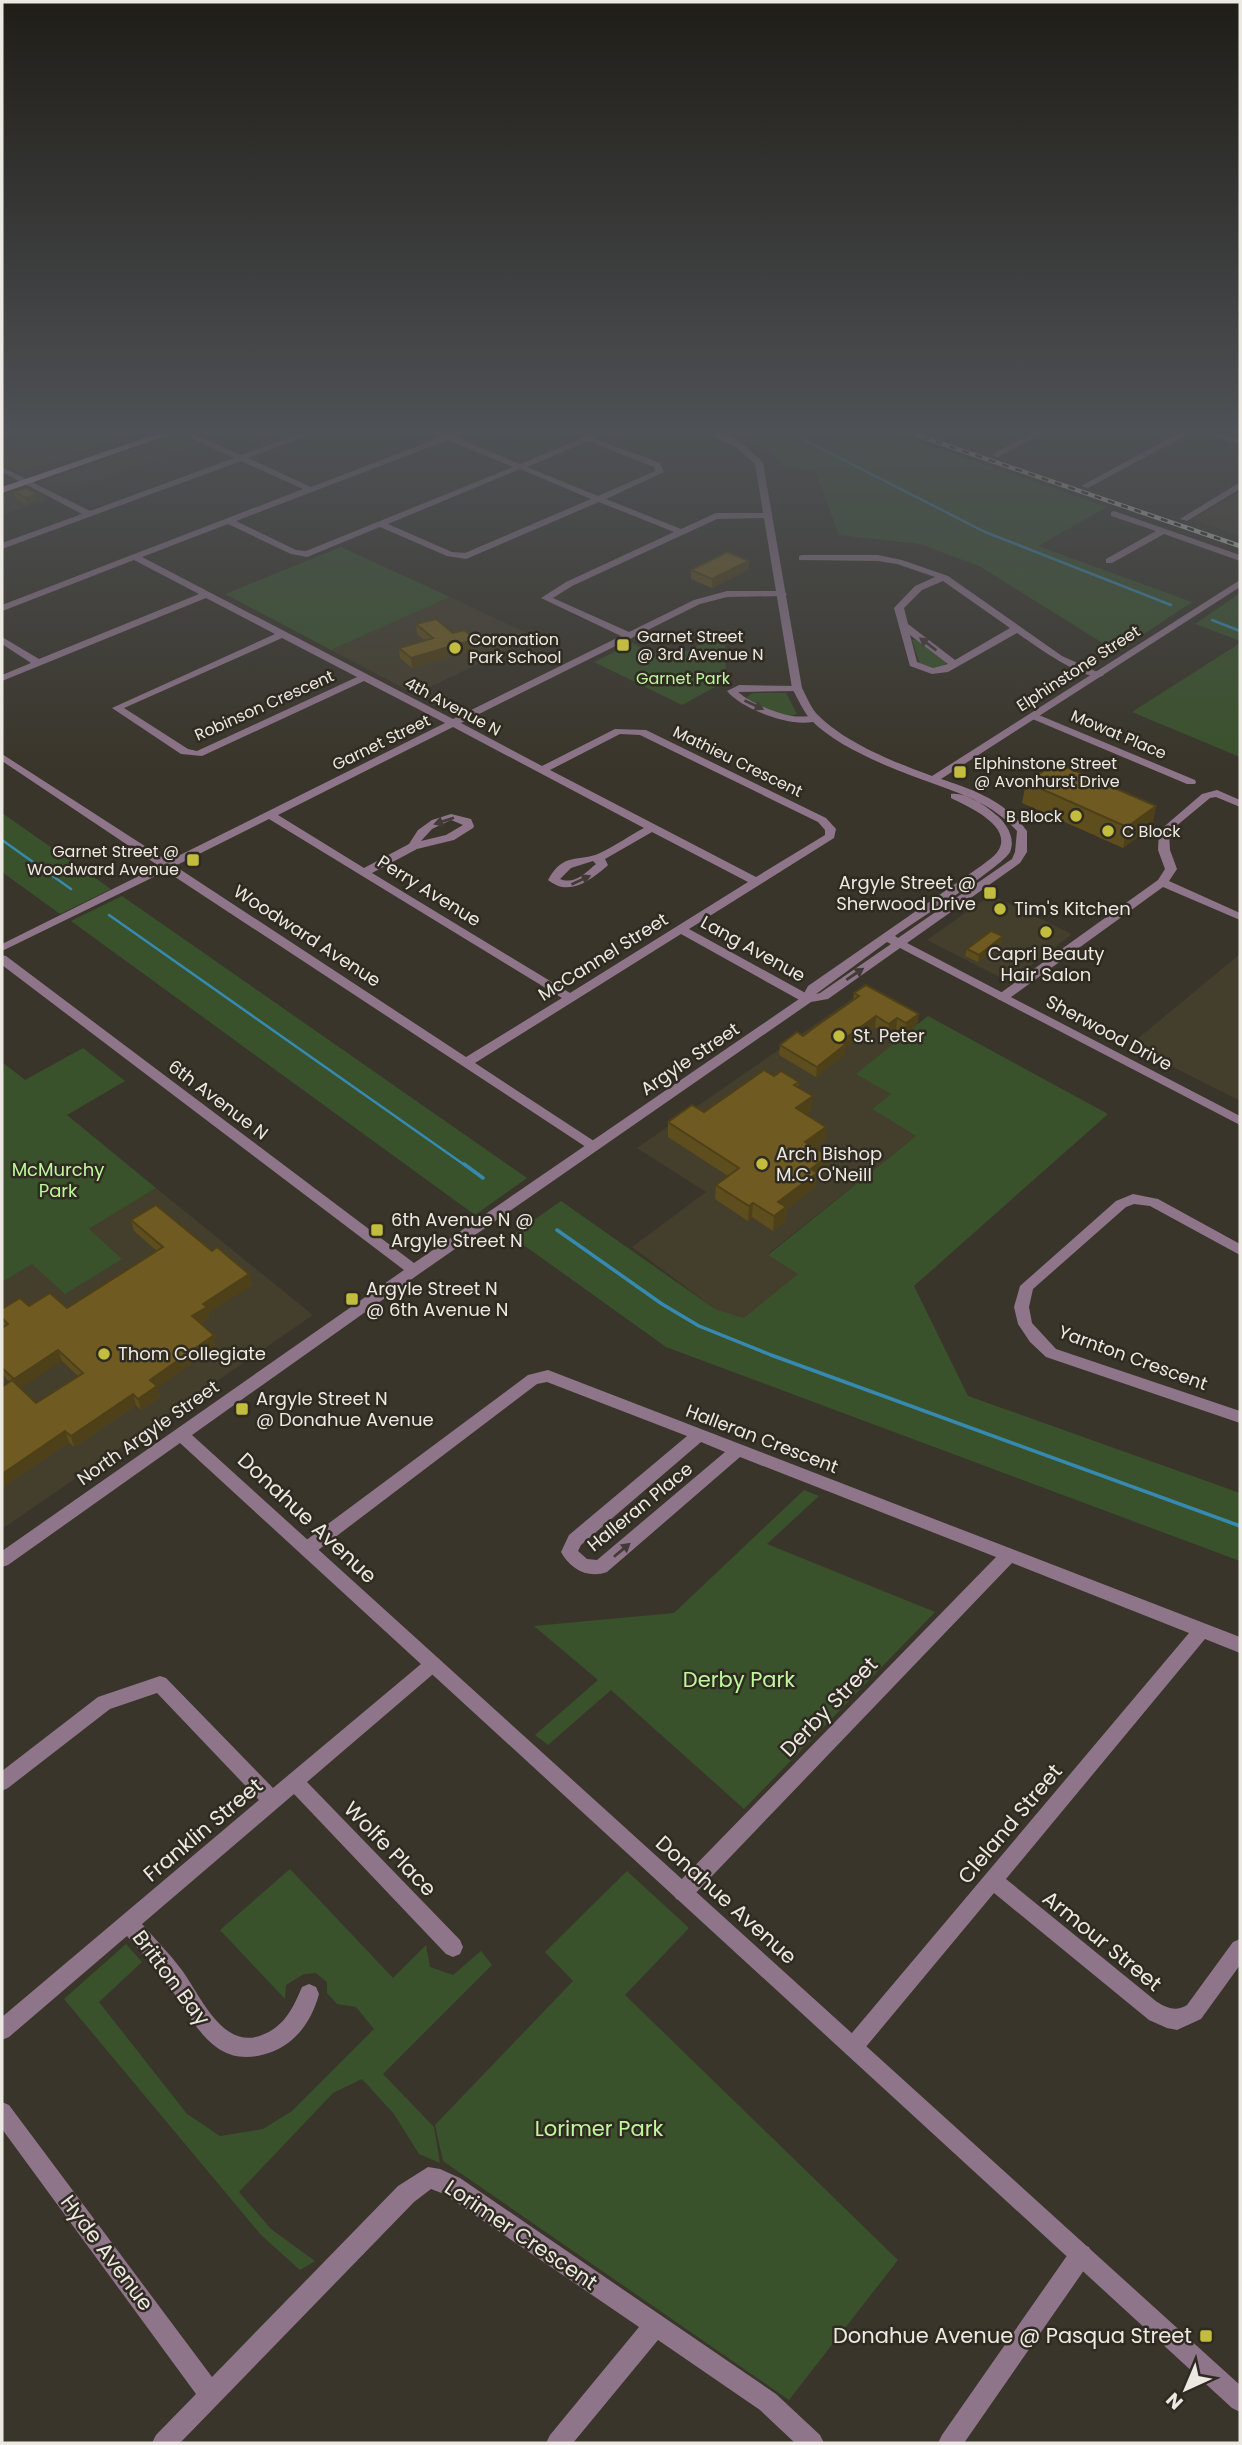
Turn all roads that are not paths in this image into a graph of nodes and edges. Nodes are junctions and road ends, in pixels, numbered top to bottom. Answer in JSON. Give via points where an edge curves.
{"nodes":[{"id":1,"x":173,"y":542,"type":"edge"},
{"id":2,"x":273,"y":542,"type":"edge"},
{"id":3,"x":336,"y":542,"type":"edge"},
{"id":4,"x":423,"y":542,"type":"edge"},
{"id":5,"x":498,"y":542,"type":"edge"},
{"id":6,"x":657,"y":542,"type":"edge"},
{"id":7,"x":772,"y":542,"type":"edge"},
{"id":8,"x":1143,"y":542,"type":"edge"},
{"id":9,"x":1195,"y":542,"type":"edge"},
{"id":10,"x":135,"y":557,"type":"junction"},
{"id":11,"x":802,"y":558,"type":"dead end"},
{"id":12,"x":1240,"y":558,"type":"edge"},
{"id":13,"x":1110,"y":561,"type":"dead end"},
{"id":14,"x":945,"y":578,"type":"junction"},
{"id":15,"x":1240,"y":583,"type":"edge"},
{"id":16,"x":206,"y":594,"type":"junction"},
{"id":17,"x":782,"y":594,"type":"junction"},
{"id":18,"x":2,"y":608,"type":"edge"},
{"id":19,"x":902,"y":624,"type":"junction"},
{"id":20,"x":1016,"y":629,"type":"junction"},
{"id":21,"x":283,"y":634,"type":"junction"},
{"id":22,"x":629,"y":636,"type":"junction"},
{"id":23,"x":2,"y":640,"type":"edge"},
{"id":24,"x":38,"y":663,"type":"junction"},
{"id":25,"x":954,"y":664,"type":"junction"},
{"id":26,"x":1099,"y":675,"type":"junction"},
{"id":27,"x":365,"y":677,"type":"junction"},
{"id":28,"x":2,"y":678,"type":"edge"},
{"id":29,"x":797,"y":688,"type":"junction"},
{"id":30,"x":1034,"y":716,"type":"junction"},
{"id":31,"x":815,"y":719,"type":"junction"},
{"id":32,"x":453,"y":724,"type":"junction"},
{"id":33,"x":2,"y":757,"type":"edge"},
{"id":34,"x":542,"y":771,"type":"junction"},
{"id":35,"x":933,"y":780,"type":"junction"},
{"id":36,"x":1191,"y":782,"type":"dead end"},
{"id":37,"x":1240,"y":804,"type":"edge"},
{"id":38,"x":270,"y":815,"type":"junction"},
{"id":39,"x":651,"y":828,"type":"junction"},
{"id":40,"x":414,"y":846,"type":"dead end"},
{"id":41,"x":599,"y":858,"type":"dead end"},
{"id":42,"x":166,"y":866,"type":"junction"},
{"id":43,"x":365,"y":872,"type":"junction"},
{"id":44,"x":1162,"y":881,"type":"junction"},
{"id":45,"x":756,"y":882,"type":"junction"},
{"id":46,"x":1240,"y":917,"type":"edge"},
{"id":47,"x":681,"y":929,"type":"junction"},
{"id":48,"x":887,"y":937,"type":"junction"},
{"id":49,"x":901,"y":944,"type":"junction"},
{"id":50,"x":2,"y":948,"type":"edge"},
{"id":51,"x":2,"y":959,"type":"edge"},
{"id":52,"x":1003,"y":997,"type":"junction"},
{"id":53,"x":570,"y":998,"type":"junction"},
{"id":54,"x":807,"y":999,"type":"junction"},
{"id":55,"x":468,"y":1062,"type":"junction"},
{"id":56,"x":1240,"y":1121,"type":"edge"},
{"id":57,"x":592,"y":1146,"type":"junction"},
{"id":58,"x":1240,"y":1250,"type":"edge"},
{"id":59,"x":414,"y":1270,"type":"junction"},
{"id":60,"x":1240,"y":1417,"type":"edge"},
{"id":61,"x":181,"y":1434,"type":"junction"},
{"id":62,"x":698,"y":1436,"type":"junction"},
{"id":63,"x":738,"y":1450,"type":"junction"},
{"id":64,"x":307,"y":1549,"type":"junction"},
{"id":65,"x":1009,"y":1555,"type":"junction"},
{"id":66,"x":2,"y":1560,"type":"edge"},
{"id":67,"x":1202,"y":1630,"type":"junction"},
{"id":68,"x":1240,"y":1645,"type":"edge"},
{"id":69,"x":433,"y":1664,"type":"junction"},
{"id":70,"x":2,"y":1782,"type":"edge"},
{"id":71,"x":295,"y":1782,"type":"junction"},
{"id":72,"x":273,"y":1801,"type":"junction"},
{"id":73,"x":992,"y":1880,"type":"junction"},
{"id":74,"x":683,"y":1892,"type":"junction"},
{"id":75,"x":128,"y":1923,"type":"junction"},
{"id":76,"x":453,"y":1947,"type":"dead end"},
{"id":77,"x":1240,"y":1949,"type":"edge"},
{"id":78,"x":309,"y":1994,"type":"dead end"},
{"id":79,"x":2,"y":2030,"type":"edge"},
{"id":80,"x":853,"y":2047,"type":"junction"},
{"id":81,"x":2,"y":2112,"type":"edge"},
{"id":82,"x":1081,"y":2255,"type":"junction"},
{"id":83,"x":655,"y":2326,"type":"junction"},
{"id":84,"x":211,"y":2395,"type":"junction"},
{"id":85,"x":1240,"y":2400,"type":"edge"},
{"id":86,"x":164,"y":2443,"type":"edge"},
{"id":87,"x":558,"y":2443,"type":"edge"},
{"id":88,"x":813,"y":2443,"type":"edge"},
{"id":89,"x":950,"y":2443,"type":"edge"}],
"edges":[{"from":1,"to":10,"type":"street"},
{"from":2,"to":3,"type":"street","via":[[307,554]]},
{"from":4,"to":5,"type":"street","via":[[466,556]]},
{"from":6,"to":22,"type":"street","via":[[546,598]]},
{"from":7,"to":17,"type":"street"},
{"from":8,"to":13,"type":"street"},
{"from":9,"to":12,"type":"street"},
{"from":10,"to":16,"type":"street","name":"4th Avenue N"},
{"from":10,"to":18,"type":"street"},
{"from":11,"to":14,"type":"street","via":[[878,558]]},
{"from":14,"to":19,"type":"street","via":[[909,594],[899,608]]},
{"from":14,"to":20,"type":"street"},
{"from":15,"to":26,"type":"street","name":"Elphinstone Street"},
{"from":16,"to":21,"type":"street","name":"4th Avenue N"},
{"from":16,"to":24,"type":"street"},
{"from":17,"to":22,"type":"street","name":"Garnet Street","via":[[709,597]]},
{"from":17,"to":29,"type":"street"},
{"from":25,"to":19,"type":"street","one_way":true},
{"from":19,"to":25,"type":"street","via":[[913,664],[932,671]]},
{"from":20,"to":25,"type":"street"},
{"from":20,"to":26,"type":"street","via":[[1059,658]]},
{"from":21,"to":27,"type":"street","name":"4th Avenue N"},
{"from":21,"to":27,"type":"street","name":"Robinson Crescent","via":[[117,708],[185,752],[198,754]]},
{"from":22,"to":32,"type":"street","name":"Garnet Street"},
{"from":23,"to":24,"type":"street"},
{"from":24,"to":28,"type":"street"},
{"from":26,"to":30,"type":"street","name":"Elphinstone Street"},
{"from":27,"to":32,"type":"street","name":"4th Avenue N"},
{"from":29,"to":31,"type":"street"},
{"from":29,"to":31,"type":"street","one_way":true,"via":[[732,691],[778,716]]},
{"from":30,"to":35,"type":"street","name":"Elphinstone Street"},
{"from":30,"to":36,"type":"street","name":"Mowat Place"},
{"from":31,"to":35,"type":"street","via":[[848,741]]},
{"from":32,"to":34,"type":"street","name":"4th Avenue N"},
{"from":32,"to":38,"type":"street","name":"Garnet Street"},
{"from":33,"to":42,"type":"street","name":"Woodward Avenue"},
{"from":34,"to":39,"type":"street","name":"4th Avenue N"},
{"from":34,"to":45,"type":"street","name":"Mathieu Crescent","via":[[606,736],[619,731],[642,732],[822,820],[831,829],[830,836]]},
{"from":35,"to":48,"type":"street","name":"Argyle Street","via":[[993,817],[1007,844],[998,859]]},
{"from":35,"to":49,"type":"street","name":"Argyle Street","via":[[1002,809],[1022,831],[1021,852],[1010,866]]},
{"from":37,"to":44,"type":"street","via":[[1217,793],[1206,796],[1164,831],[1171,869]]},
{"from":38,"to":42,"type":"street","name":"Garnet Street"},
{"from":38,"to":43,"type":"street","name":"Perry Avenue"},
{"from":39,"to":41,"type":"street"},
{"from":39,"to":45,"type":"street","name":"4th Avenue N"},
{"from":40,"to":43,"type":"street"},
{"from":42,"to":50,"type":"street","name":"Garnet Street"},
{"from":42,"to":55,"type":"street","name":"Woodward Avenue"},
{"from":43,"to":53,"type":"street","name":"Perry Avenue"},
{"from":44,"to":46,"type":"street"},
{"from":44,"to":52,"type":"street"},
{"from":45,"to":47,"type":"street","name":"McCannel Street"},
{"from":47,"to":53,"type":"street","name":"McCannel Street"},
{"from":47,"to":54,"type":"street","name":"Lang Avenue"},
{"from":48,"to":49,"type":"street","name":"Sherwood Drive"},
{"from":48,"to":54,"type":"street","name":"Argyle Street","via":[[812,989]]},
{"from":49,"to":52,"type":"street","name":"Sherwood Drive"},
{"from":54,"to":49,"type":"street","name":"Argyle Street","one_way":true,"via":[[824,996]]},
{"from":51,"to":59,"type":"street","name":"6th Avenue N"},
{"from":52,"to":56,"type":"street","name":"Sherwood Drive"},
{"from":53,"to":55,"type":"street","name":"McCannel Street"},
{"from":54,"to":57,"type":"street","name":"Argyle Street"},
{"from":55,"to":57,"type":"street","name":"Woodward Avenue"},
{"from":57,"to":59,"type":"street","name":"North Argyle Street"},
{"from":58,"to":60,"type":"street","name":"Yarnton Crescent","via":[[1153,1202],[1133,1199],[1121,1204],[1027,1286],[1021,1301],[1023,1321],[1051,1353]]},
{"from":59,"to":61,"type":"street","name":"North Argyle Street"},
{"from":61,"to":64,"type":"street","name":"Donahue Avenue"},
{"from":61,"to":66,"type":"street","name":"North Argyle Street"},
{"from":62,"to":63,"type":"street","name":"Halleran Crescent"},
{"from":62,"to":63,"type":"street","name":"Halleran Place","one_way":true,"via":[[575,1541],[569,1552],[576,1563],[601,1567]]},
{"from":62,"to":64,"type":"street","name":"Halleran Crescent","via":[[572,1384],[548,1376],[533,1378]]},
{"from":63,"to":65,"type":"street","name":"Halleran Crescent"},
{"from":64,"to":69,"type":"street","name":"Donahue Avenue"},
{"from":65,"to":67,"type":"street","name":"Halleran Crescent"},
{"from":65,"to":74,"type":"street","name":"Derby Street"},
{"from":67,"to":68,"type":"street","name":"Halleran Crescent"},
{"from":67,"to":73,"type":"street","name":"Cleland Street"},
{"from":69,"to":71,"type":"street","name":"Franklin Street"},
{"from":69,"to":74,"type":"street","name":"Donahue Avenue"},
{"from":70,"to":72,"type":"street","via":[[104,1703],[160,1684]]},
{"from":71,"to":72,"type":"street","name":"Franklin Street"},
{"from":71,"to":76,"type":"street","name":"Wolfe Place"},
{"from":72,"to":75,"type":"street","name":"Franklin Street"},
{"from":73,"to":77,"type":"street","name":"Armour Street","via":[[1150,2009],[1174,2021],[1194,2012]]},
{"from":73,"to":80,"type":"street","name":"Cleland Street"},
{"from":74,"to":80,"type":"street","name":"Donahue Avenue"},
{"from":75,"to":78,"type":"street","name":"Britton Bay","via":[[173,1975],[202,2022],[234,2045],[258,2047],[281,2036],[301,2017]]},
{"from":75,"to":79,"type":"street","name":"Franklin Street"},
{"from":80,"to":82,"type":"street","name":"Donahue Avenue"},
{"from":81,"to":84,"type":"street","name":"Hyde Avenue"},
{"from":82,"to":85,"type":"street","name":"Donahue Avenue"},
{"from":82,"to":89,"type":"street"},
{"from":83,"to":84,"type":"street","name":"Lorimer Crescent","via":[[452,2186],[428,2178],[406,2194]]},
{"from":83,"to":87,"type":"street"},
{"from":83,"to":88,"type":"street","name":"Lorimer Crescent","via":[[768,2402]]},
{"from":84,"to":86,"type":"street","name":"Lorimer Crescent"}]}
